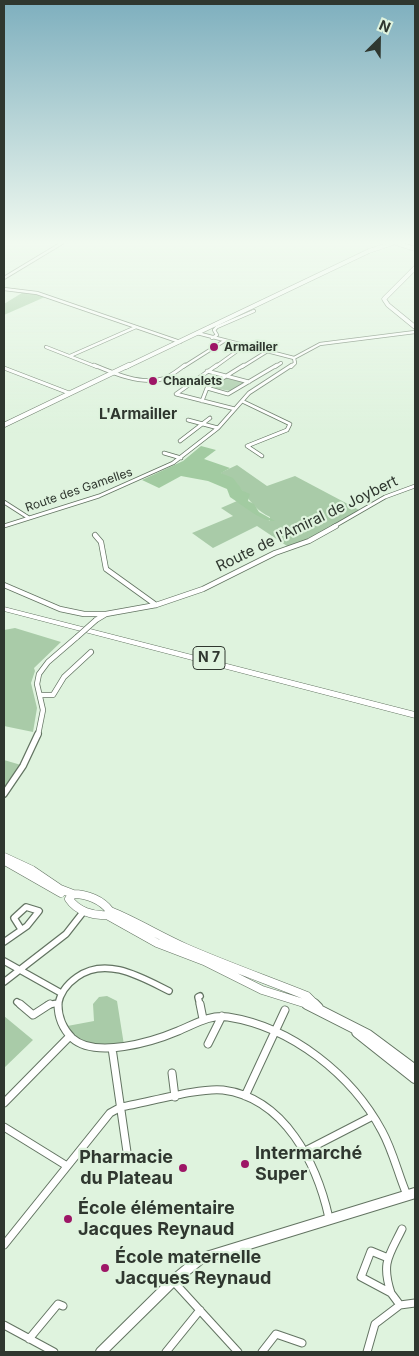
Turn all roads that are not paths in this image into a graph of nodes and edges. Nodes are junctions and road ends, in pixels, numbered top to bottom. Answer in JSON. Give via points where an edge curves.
{"nodes":[{"id":1,"x":76,"y":306,"type":"edge"},
{"id":2,"x":252,"y":306,"type":"edge"},
{"id":3,"x":390,"y":306,"type":"edge"},
{"id":4,"x":254,"y":311,"type":"dead end"},
{"id":5,"x":136,"y":327,"type":"junction"},
{"id":6,"x":415,"y":327,"type":"edge"},
{"id":7,"x":415,"y":332,"type":"edge"},
{"id":8,"x":197,"y":333,"type":"junction"},
{"id":9,"x":212,"y":338,"type":"junction"},
{"id":10,"x":224,"y":341,"type":"junction"},
{"id":11,"x":180,"y":342,"type":"junction"},
{"id":12,"x":244,"y":346,"type":"junction"},
{"id":13,"x":46,"y":347,"type":"dead end"},
{"id":14,"x":266,"y":352,"type":"junction"},
{"id":15,"x":70,"y":356,"type":"junction"},
{"id":16,"x":294,"y":358,"type":"junction"},
{"id":17,"x":281,"y":363,"type":"dead end"},
{"id":18,"x":4,"y":368,"type":"edge"},
{"id":19,"x":207,"y":371,"type":"junction"},
{"id":20,"x":115,"y":372,"type":"junction"},
{"id":21,"x":227,"y":376,"type":"junction"},
{"id":22,"x":249,"y":382,"type":"junction"},
{"id":23,"x":207,"y":388,"type":"junction"},
{"id":24,"x":69,"y":393,"type":"junction"},
{"id":25,"x":202,"y":401,"type":"junction"},
{"id":26,"x":242,"y":401,"type":"junction"},
{"id":27,"x":235,"y":409,"type":"junction"},
{"id":28,"x":210,"y":418,"type":"dead end"},
{"id":29,"x":188,"y":420,"type":"dead end"},
{"id":30,"x":4,"y":424,"type":"edge"},
{"id":31,"x":203,"y":424,"type":"junction"},
{"id":32,"x":218,"y":428,"type":"junction"},
{"id":33,"x":180,"y":441,"type":"dead end"},
{"id":34,"x":164,"y":453,"type":"dead end"},
{"id":35,"x":262,"y":456,"type":"dead end"},
{"id":36,"x":181,"y":458,"type":"junction"},
{"id":37,"x":415,"y":486,"type":"edge"},
{"id":38,"x":4,"y":502,"type":"edge"},
{"id":39,"x":29,"y":518,"type":"junction"},
{"id":40,"x":4,"y":526,"type":"edge"},
{"id":41,"x":95,"y":536,"type":"dead end"},
{"id":42,"x":4,"y":585,"type":"edge"},
{"id":43,"x":4,"y":604,"type":"edge"},
{"id":44,"x":156,"y":605,"type":"junction"},
{"id":45,"x":4,"y":609,"type":"edge"},
{"id":46,"x":106,"y":614,"type":"junction"},
{"id":47,"x":91,"y":652,"type":"dead end"},
{"id":48,"x":40,"y":696,"type":"junction"},
{"id":49,"x":414,"y":714,"type":"edge"},
{"id":50,"x":4,"y":794,"type":"edge"},
{"id":51,"x":4,"y":859,"type":"edge"},
{"id":52,"x":71,"y":896,"type":"junction"},
{"id":53,"x":85,"y":910,"type":"junction"},
{"id":54,"x":108,"y":913,"type":"junction"},
{"id":55,"x":21,"y":929,"type":"dead end"},
{"id":56,"x":4,"y":942,"type":"edge"},
{"id":57,"x":4,"y":961,"type":"edge"},
{"id":58,"x":21,"y":971,"type":"junction"},
{"id":59,"x":4,"y":982,"type":"edge"},
{"id":60,"x":169,"y":991,"type":"dead end"},
{"id":61,"x":61,"y":993,"type":"junction"},
{"id":62,"x":200,"y":996,"type":"dead end"},
{"id":63,"x":16,"y":1002,"type":"dead end"},
{"id":64,"x":58,"y":1003,"type":"junction"},
{"id":65,"x":285,"y":1010,"type":"dead end"},
{"id":66,"x":222,"y":1016,"type":"junction"},
{"id":67,"x":203,"y":1019,"type":"junction"},
{"id":68,"x":354,"y":1029,"type":"junction"},
{"id":69,"x":274,"y":1033,"type":"junction"},
{"id":70,"x":69,"y":1037,"type":"junction"},
{"id":71,"x":208,"y":1044,"type":"dead end"},
{"id":72,"x":112,"y":1048,"type":"junction"},
{"id":73,"x":415,"y":1070,"type":"edge"},
{"id":74,"x":172,"y":1074,"type":"dead end"},
{"id":75,"x":415,"y":1078,"type":"edge"},
{"id":76,"x":245,"y":1096,"type":"junction"},
{"id":77,"x":175,"y":1097,"type":"junction"},
{"id":78,"x":4,"y":1103,"type":"edge"},
{"id":79,"x":121,"y":1107,"type":"junction"},
{"id":80,"x":373,"y":1116,"type":"junction"},
{"id":81,"x":4,"y":1126,"type":"edge"},
{"id":82,"x":305,"y":1151,"type":"junction"},
{"id":83,"x":127,"y":1152,"type":"dead end"},
{"id":84,"x":67,"y":1166,"type":"junction"},
{"id":85,"x":411,"y":1194,"type":"edge"},
{"id":86,"x":329,"y":1218,"type":"junction"},
{"id":87,"x":402,"y":1229,"type":"dead end"},
{"id":88,"x":4,"y":1244,"type":"edge"},
{"id":89,"x":388,"y":1258,"type":"junction"},
{"id":90,"x":173,"y":1281,"type":"junction"},
{"id":91,"x":391,"y":1294,"type":"junction"},
{"id":92,"x":415,"y":1303,"type":"edge"},
{"id":93,"x":400,"y":1305,"type":"junction"},
{"id":94,"x":63,"y":1306,"type":"dead end"},
{"id":95,"x":200,"y":1310,"type":"junction"},
{"id":96,"x":4,"y":1325,"type":"edge"},
{"id":97,"x":29,"y":1339,"type":"junction"},
{"id":98,"x":302,"y":1343,"type":"dead end"},
{"id":99,"x":54,"y":1352,"type":"edge"},
{"id":100,"x":101,"y":1352,"type":"edge"},
{"id":101,"x":166,"y":1352,"type":"edge"},
{"id":102,"x":238,"y":1352,"type":"edge"},
{"id":103,"x":262,"y":1352,"type":"edge"},
{"id":104,"x":367,"y":1352,"type":"edge"}],
"edges":[{"from":1,"to":5,"type":"street"},
{"from":2,"to":8,"type":"main road"},
{"from":3,"to":6,"type":"main road"},
{"from":4,"to":9,"type":"street","via":[[217,327],[214,330],[217,335]]},
{"from":5,"to":11,"type":"street"},
{"from":5,"to":15,"type":"street"},
{"from":7,"to":16,"type":"street","name":"Route des Gamelles","via":[[326,343],[311,347]]},
{"from":8,"to":9,"type":"street"},
{"from":8,"to":11,"type":"main road"},
{"from":9,"to":10,"type":"street"},
{"from":10,"to":12,"type":"street"},
{"from":10,"to":20,"type":"street","via":[[159,381]]},
{"from":11,"to":20,"type":"main road"},
{"from":12,"to":14,"type":"street"},
{"from":12,"to":19,"type":"street"},
{"from":13,"to":15,"type":"street"},
{"from":14,"to":16,"type":"street"},
{"from":14,"to":21,"type":"street"},
{"from":15,"to":20,"type":"street"},
{"from":16,"to":26,"type":"street","name":"Route des Gamelles","via":[[295,363],[288,370],[255,388]]},
{"from":17,"to":22,"type":"street"},
{"from":18,"to":24,"type":"street"},
{"from":19,"to":21,"type":"street"},
{"from":19,"to":25,"type":"street","via":[[176,394]]},
{"from":20,"to":24,"type":"main road"},
{"from":21,"to":22,"type":"street"},
{"from":21,"to":23,"type":"street"},
{"from":22,"to":23,"type":"street","via":[[228,394]]},
{"from":23,"to":25,"type":"street"},
{"from":24,"to":30,"type":"main road"},
{"from":25,"to":27,"type":"street"},
{"from":26,"to":27,"type":"street","name":"Route des Gamelles"},
{"from":26,"to":35,"type":"street","via":[[290,424],[287,430],[247,446]]},
{"from":27,"to":32,"type":"street","name":"Route des Gamelles"},
{"from":28,"to":31,"type":"street"},
{"from":29,"to":31,"type":"street"},
{"from":31,"to":32,"type":"street"},
{"from":31,"to":33,"type":"street"},
{"from":32,"to":36,"type":"street","name":"Route des Gamelles"},
{"from":34,"to":36,"type":"street"},
{"from":36,"to":39,"type":"street","name":"Route des Gamelles","via":[[100,496]]},
{"from":37,"to":44,"type":"street","name":"Route de l'Amiral de Joybert","via":[[385,497],[309,540],[203,589]]},
{"from":38,"to":39,"type":"street"},
{"from":39,"to":40,"type":"street","name":"Route des Gamelles"},
{"from":41,"to":44,"type":"street","via":[[101,542],[106,569]]},
{"from":42,"to":46,"type":"street","via":[[32,600],[80,614]]},
{"from":43,"to":49,"type":"highway","number":"N 7"},
{"from":44,"to":46,"type":"street","name":"Route de l'Amiral de Joybert"},
{"from":45,"to":49,"type":"highway","number":"N 7"},
{"from":46,"to":48,"type":"street","name":"Route de l'Amiral de Joybert","bridge":true,"via":[[40,673],[37,680]]},
{"from":47,"to":48,"type":"street","via":[[64,677],[53,695]]},
{"from":48,"to":50,"type":"street","via":[[44,713],[38,733],[21,770]]},
{"from":51,"to":52,"type":"main road"},
{"from":52,"to":53,"type":"main road","via":[[73,905]]},
{"from":52,"to":54,"type":"main road","via":[[80,894],[104,903]]},
{"from":53,"to":54,"type":"main road","via":[[98,915]]},
{"from":53,"to":58,"type":"street","via":[[66,934]]},
{"from":54,"to":68,"type":"main road","via":[[157,943],[204,961],[262,990],[303,1002]]},
{"from":55,"to":56,"type":"street"},
{"from":57,"to":58,"type":"street"},
{"from":58,"to":59,"type":"street"},
{"from":58,"to":61,"type":"street"},
{"from":60,"to":61,"type":"street","via":[[123,969],[110,967],[79,974]]},
{"from":61,"to":64,"type":"street"},
{"from":62,"to":67,"type":"street"},
{"from":63,"to":64,"type":"street","via":[[33,1015],[50,1004]]},
{"from":64,"to":70,"type":"street","via":[[62,1027]]},
{"from":65,"to":69,"type":"street"},
{"from":66,"to":67,"type":"street"},
{"from":66,"to":69,"type":"street"},
{"from":66,"to":71,"type":"street"},
{"from":67,"to":72,"type":"street","via":[[165,1036]]},
{"from":68,"to":73,"type":"main road","via":[[368,1034]]},
{"from":68,"to":75,"type":"main road"},
{"from":69,"to":76,"type":"street"},
{"from":69,"to":80,"type":"street","via":[[309,1048]]},
{"from":70,"to":72,"type":"street","via":[[90,1047]]},
{"from":70,"to":78,"type":"street"},
{"from":72,"to":79,"type":"street"},
{"from":74,"to":77,"type":"street"},
{"from":76,"to":77,"type":"street","via":[[224,1090]]},
{"from":76,"to":82,"type":"street","via":[[273,1113]]},
{"from":77,"to":79,"type":"street"},
{"from":79,"to":83,"type":"street"},
{"from":79,"to":84,"type":"street","via":[[100,1123]]},
{"from":80,"to":82,"type":"street"},
{"from":80,"to":85,"type":"street"},
{"from":81,"to":84,"type":"street"},
{"from":82,"to":86,"type":"street"},
{"from":84,"to":88,"type":"street"},
{"from":85,"to":86,"type":"main road"},
{"from":86,"to":90,"type":"main road","via":[[213,1254],[188,1267]]},
{"from":87,"to":89,"type":"street"},
{"from":89,"to":91,"type":"street","via":[[385,1274]]},
{"from":89,"to":91,"type":"street","via":[[371,1251],[361,1277]]},
{"from":90,"to":95,"type":"street"},
{"from":90,"to":100,"type":"main road"},
{"from":91,"to":93,"type":"street"},
{"from":92,"to":93,"type":"street"},
{"from":93,"to":104,"type":"street","via":[[375,1324]]},
{"from":94,"to":97,"type":"street","via":[[58,1304]]},
{"from":95,"to":101,"type":"street"},
{"from":95,"to":102,"type":"street"},
{"from":96,"to":97,"type":"street"},
{"from":97,"to":99,"type":"street"},
{"from":98,"to":103,"type":"street","via":[[276,1334]]}]}
